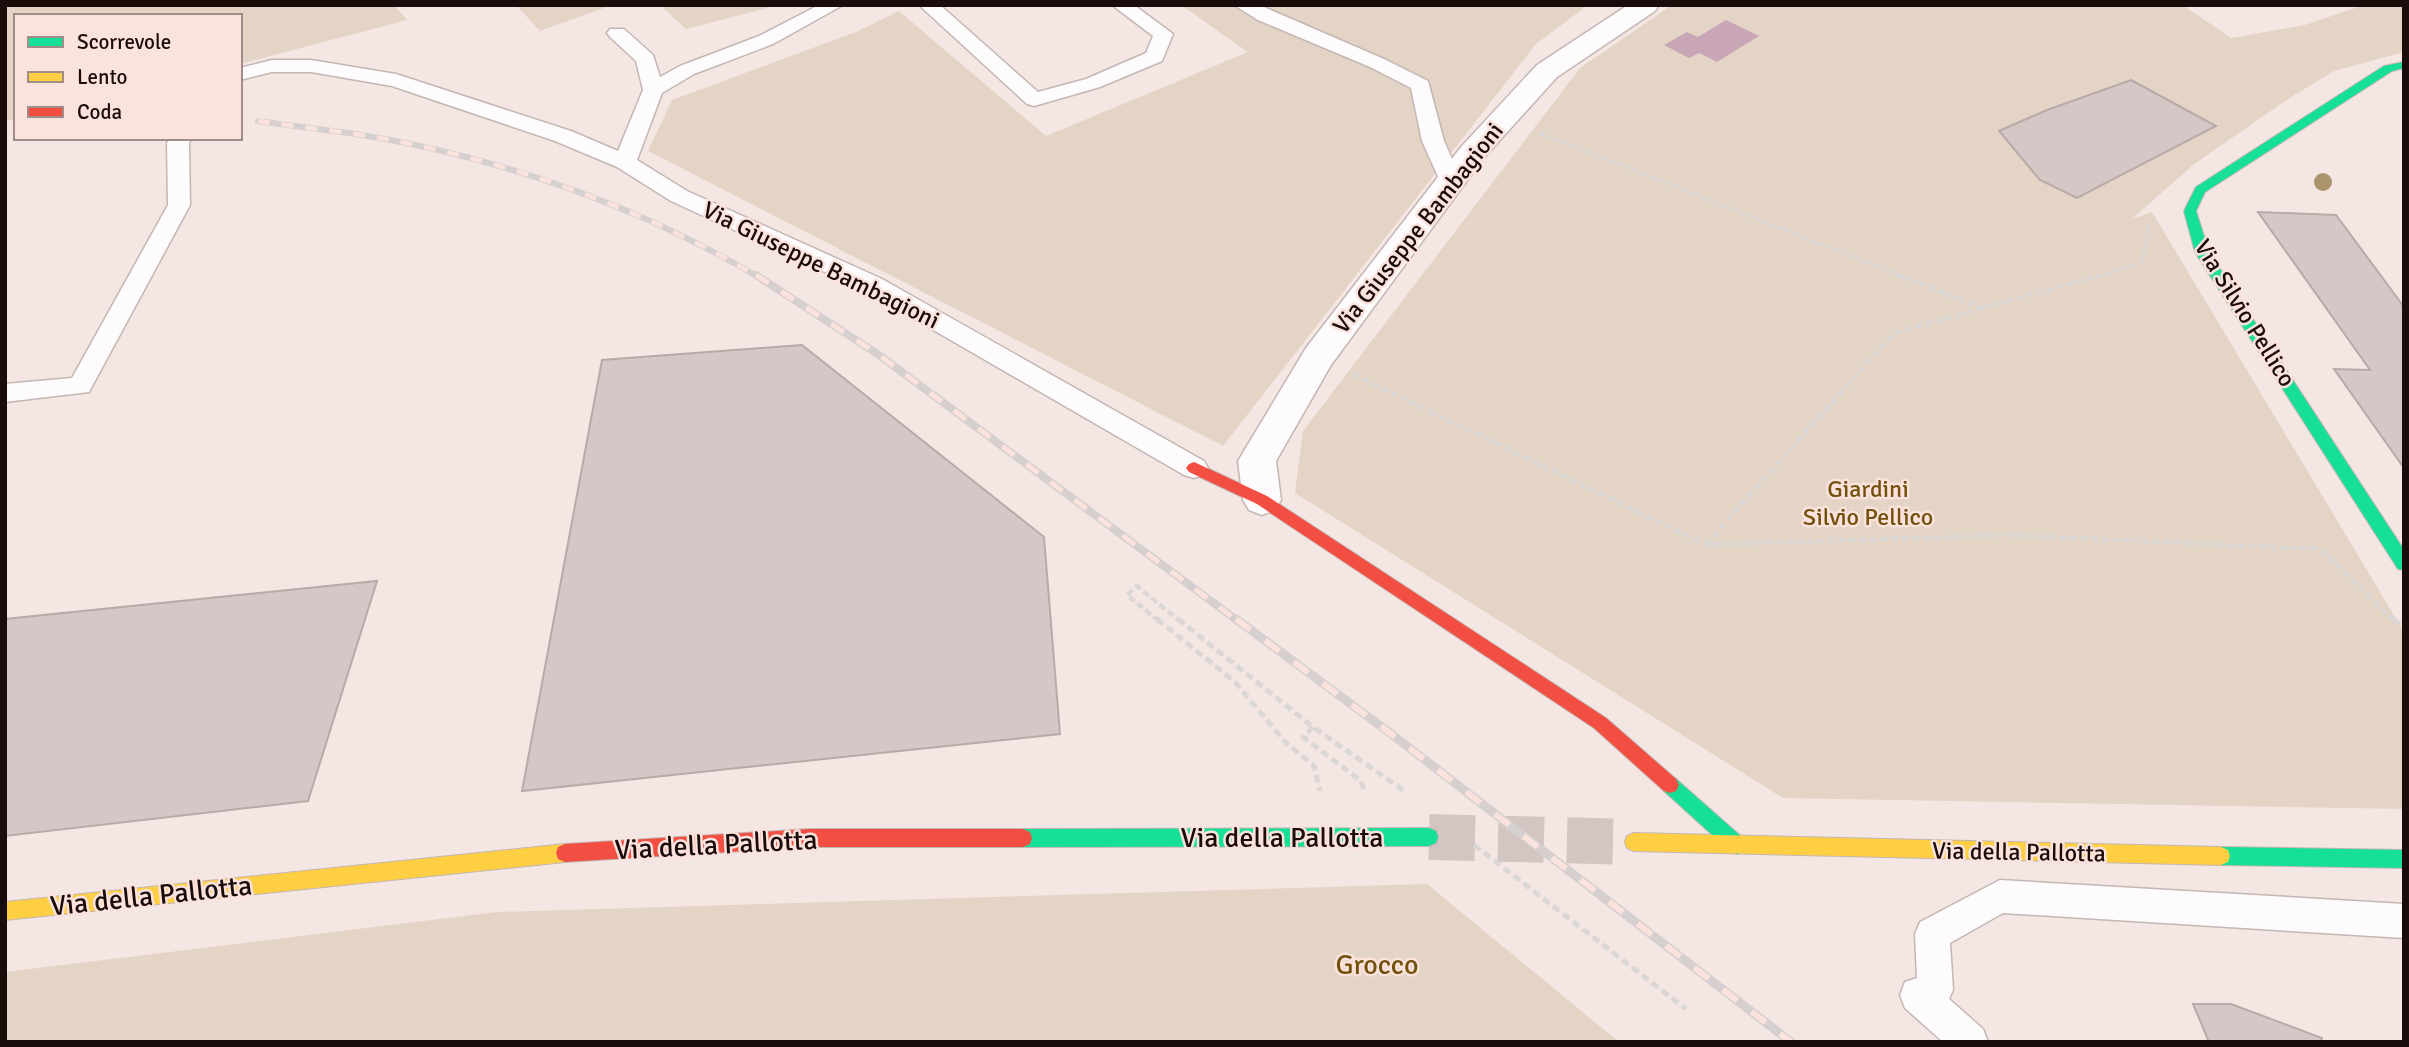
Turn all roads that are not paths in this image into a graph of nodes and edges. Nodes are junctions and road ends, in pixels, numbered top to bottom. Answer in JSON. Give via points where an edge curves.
{"nodes":[{"id":1,"x":834,"y":5,"type":"edge"},
{"id":2,"x":928,"y":5,"type":"edge"},
{"id":3,"x":1121,"y":5,"type":"edge"},
{"id":4,"x":1243,"y":5,"type":"edge"},
{"id":5,"x":1646,"y":5,"type":"edge"},
{"id":6,"x":617,"y":33,"type":"dead end"},
{"id":7,"x":2404,"y":65,"type":"edge"},
{"id":8,"x":242,"y":74,"type":"edge"},
{"id":9,"x":653,"y":90,"type":"junction"},
{"id":10,"x":180,"y":140,"type":"edge"},
{"id":11,"x":625,"y":162,"type":"junction"},
{"id":12,"x":1451,"y":181,"type":"junction"},
{"id":13,"x":5,"y":393,"type":"edge"},
{"id":14,"x":1194,"y":468,"type":"joint"},
{"id":15,"x":1262,"y":500,"type":"junction"},
{"id":16,"x":2404,"y":564,"type":"edge"},
{"id":17,"x":1429,"y":837,"type":"tunnel mouth"},
{"id":18,"x":1634,"y":842,"type":"tunnel mouth"},
{"id":19,"x":1737,"y":845,"type":"junction"},
{"id":20,"x":2403,"y":862,"type":"edge"},
{"id":21,"x":5,"y":911,"type":"edge"},
{"id":22,"x":2404,"y":921,"type":"edge"},
{"id":23,"x":1970,"y":1042,"type":"edge"}],
"edges":[{"from":1,"to":9,"type":"lane","via":[[766,40],[687,70]]},
{"from":2,"to":3,"type":"lane","via":[[1034,100],[1093,83],[1155,57],[1163,34]]},
{"from":4,"to":12,"type":"lane","via":[[1279,24],[1386,65],[1420,85],[1433,141]]},
{"from":5,"to":12,"type":"street","name":"Via Giuseppe Bambagioni","via":[[1547,71]]},
{"from":6,"to":9,"type":"lane","via":[[646,59]]},
{"from":7,"to":16,"type":"main road","name":"Via Silvio Pellico","via":[[2388,68],[2200,190],[2190,211],[2202,252]]},
{"from":8,"to":11,"type":"lane","name":"Via Giuseppe Bambagioni","via":[[272,66],[311,66],[396,80],[563,136]]},
{"from":9,"to":11,"type":"lane"},
{"from":10,"to":13,"type":"lane","via":[[178,205],[80,386]]},
{"from":11,"to":14,"type":"lane","name":"Via Giuseppe Bambagioni","via":[[678,195],[874,285]]},
{"from":12,"to":15,"type":"street","name":"Via Giuseppe Bambagioni","via":[[1318,357],[1257,461]]},
{"from":14,"to":15,"type":"main road","name":"Via Giuseppe Bambagioni"},
{"from":15,"to":19,"type":"main road","name":"Via Giuseppe Bambagioni","via":[[1600,723]]},
{"from":17,"to":21,"type":"main road","name":"Via della Pallotta","via":[[795,839],[578,852]]},
{"from":18,"to":19,"type":"main road","name":"Via della Pallotta"},
{"from":19,"to":20,"type":"main road","name":"Via della Pallotta"},
{"from":22,"to":23,"type":"lane","via":[[2000,896],[1932,934],[1935,990],[1919,995]]}]}
